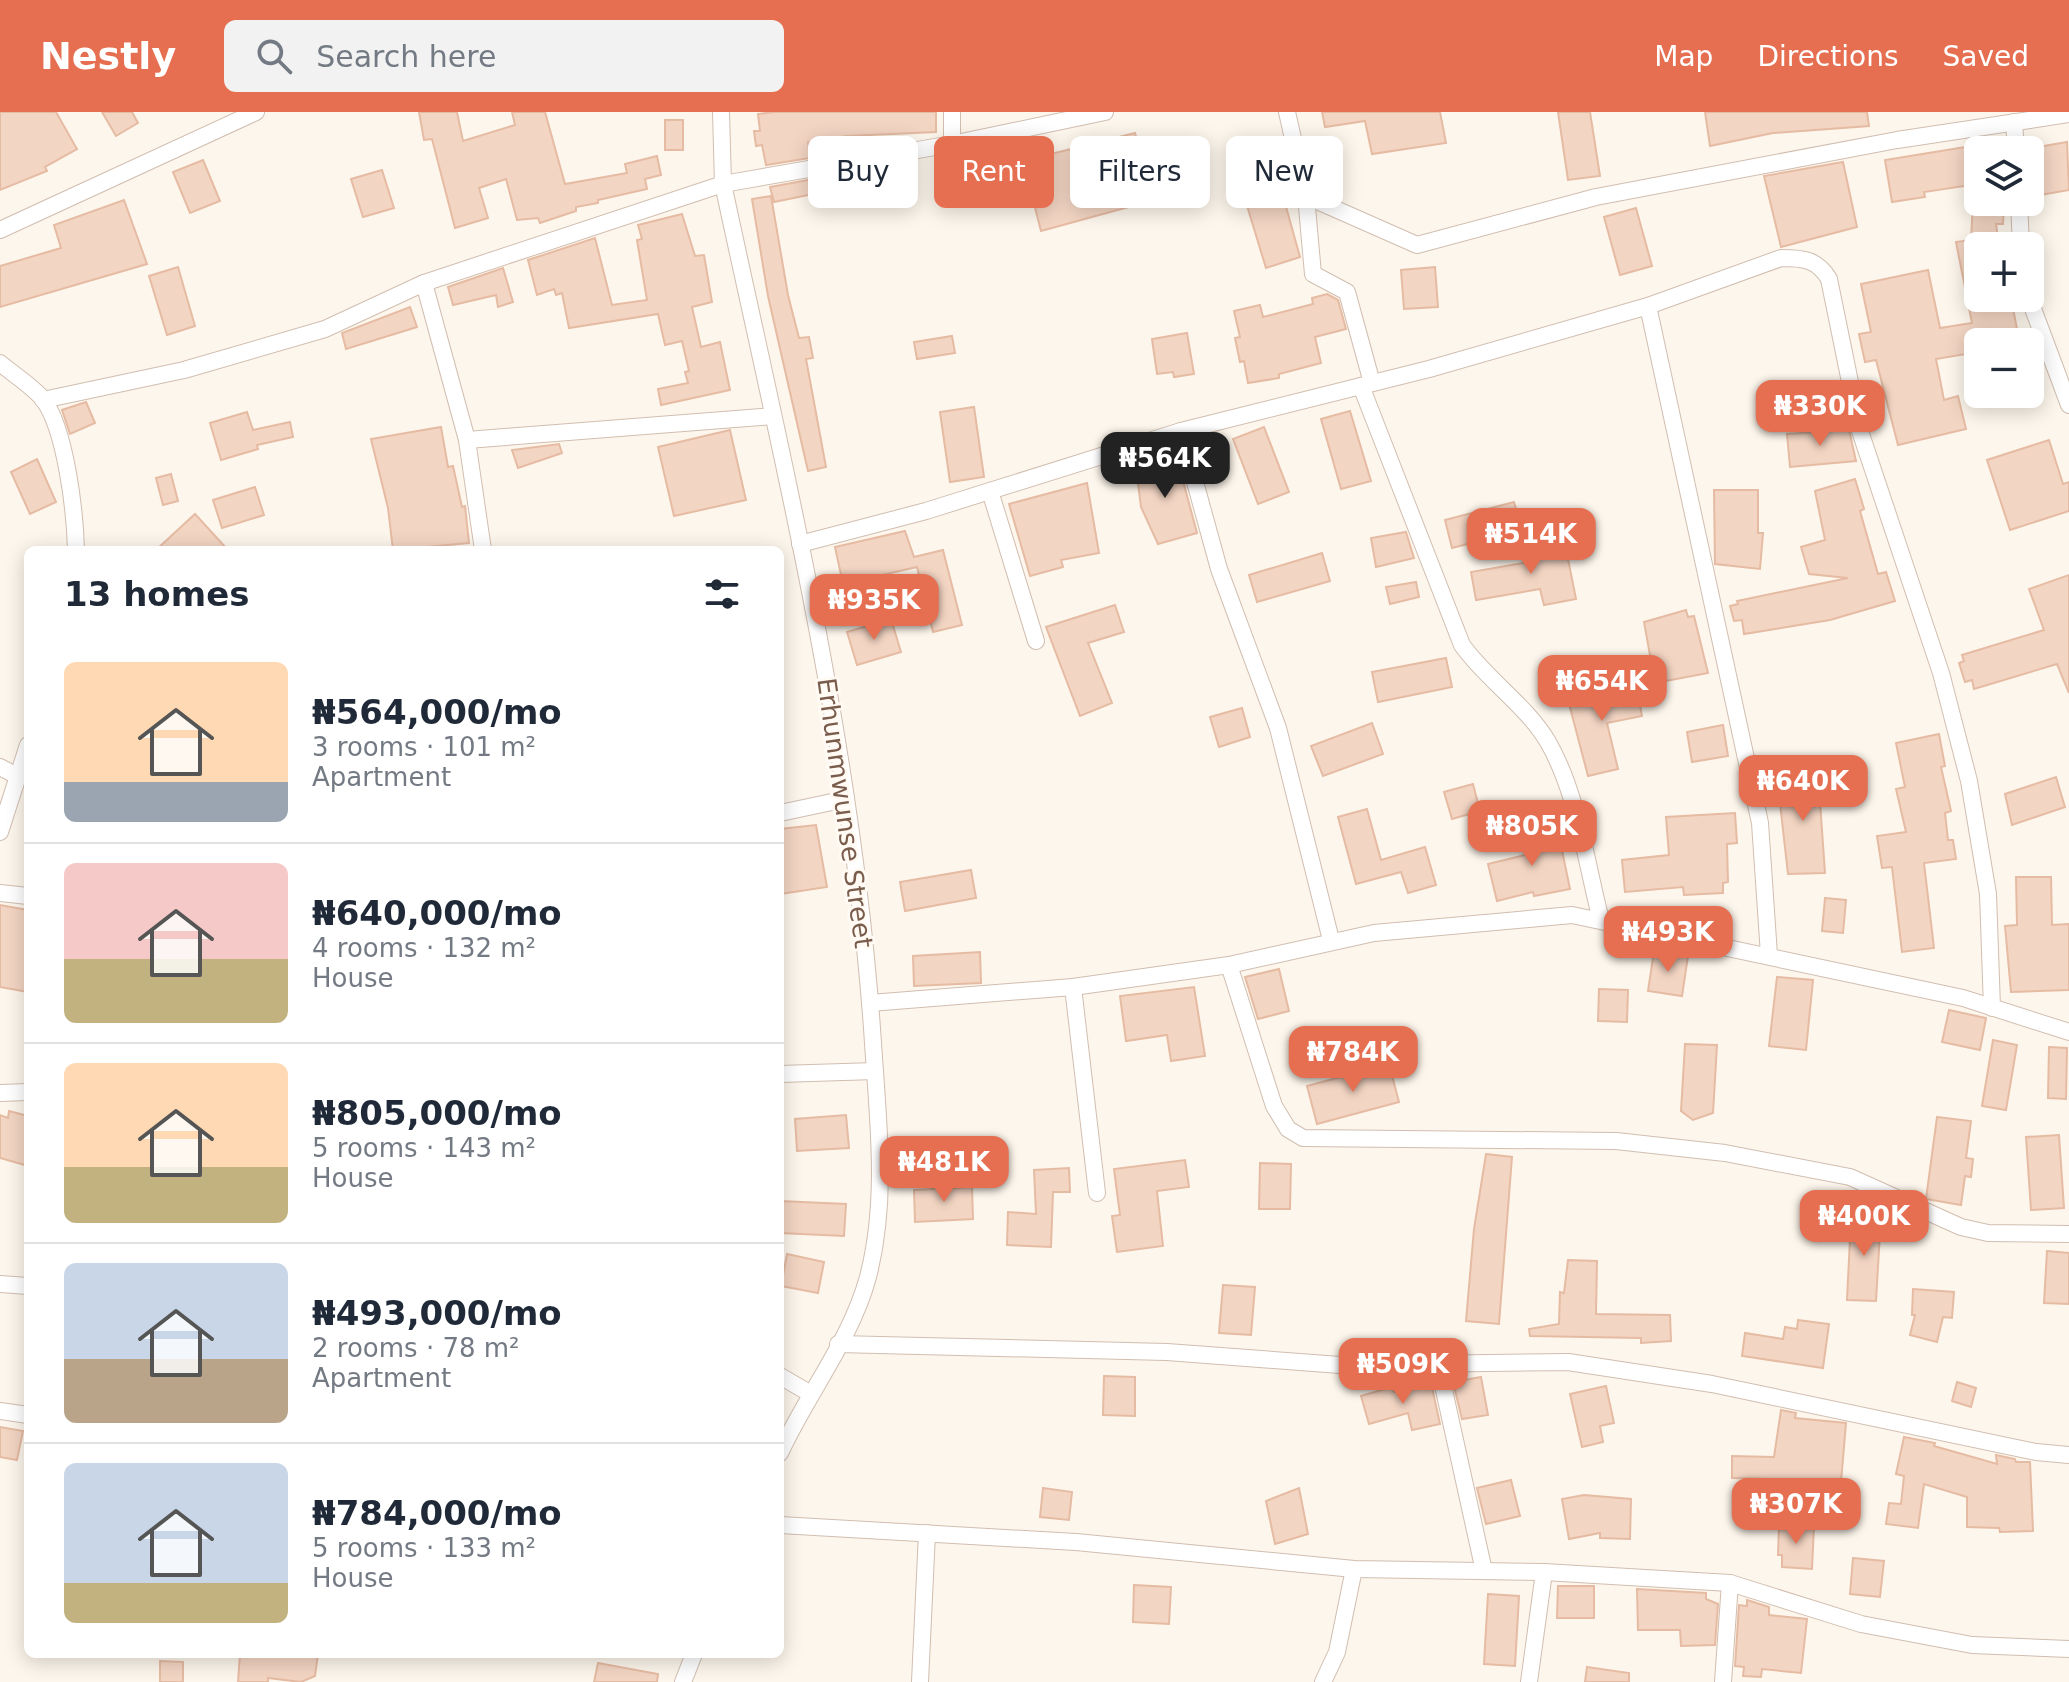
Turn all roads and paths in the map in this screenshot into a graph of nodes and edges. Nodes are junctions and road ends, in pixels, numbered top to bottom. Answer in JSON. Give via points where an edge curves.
{"nodes":[{"id":1,"x":256,"y":112,"type":"edge"},
{"id":2,"x":721,"y":112,"type":"edge"},
{"id":3,"x":952,"y":112,"type":"edge"},
{"id":4,"x":1105,"y":112,"type":"edge"},
{"id":5,"x":1287,"y":112,"type":"edge"},
{"id":6,"x":2069,"y":114,"type":"edge"},
{"id":7,"x":2014,"y":122,"type":"junction"},
{"id":8,"x":952,"y":136,"type":"edge"},
{"id":9,"x":990,"y":136,"type":"edge"},
{"id":10,"x":1292,"y":136,"type":"edge"},
{"id":11,"x":2015,"y":136,"type":"edge"},
{"id":12,"x":934,"y":147,"type":"edge"},
{"id":13,"x":723,"y":184,"type":"junction"},
{"id":14,"x":1307,"y":208,"type":"edge"},
{"id":15,"x":1333,"y":208,"type":"edge"},
{"id":16,"x":0,"y":230,"type":"edge"},
{"id":17,"x":424,"y":283,"type":"junction"},
{"id":18,"x":1648,"y":306,"type":"junction"},
{"id":19,"x":2034,"y":312,"type":"edge"},
{"id":20,"x":0,"y":363,"type":"edge"},
{"id":21,"x":1366,"y":385,"type":"junction"},
{"id":22,"x":43,"y":400,"type":"junction"},
{"id":23,"x":2069,"y":405,"type":"edge"},
{"id":24,"x":773,"y":416,"type":"junction"},
{"id":25,"x":1181,"y":431,"type":"junction"},
{"id":26,"x":467,"y":440,"type":"junction"},
{"id":27,"x":990,"y":491,"type":"junction"},
{"id":28,"x":800,"y":544,"type":"junction"},
{"id":29,"x":76,"y":546,"type":"edge"},
{"id":30,"x":482,"y":546,"type":"edge"},
{"id":31,"x":1036,"y":641,"type":"dead end"},
{"id":32,"x":24,"y":756,"type":"edge"},
{"id":33,"x":0,"y":767,"type":"edge"},
{"id":34,"x":17,"y":776,"type":"junction"},
{"id":35,"x":846,"y":799,"type":"junction"},
{"id":36,"x":784,"y":812,"type":"edge"},
{"id":37,"x":0,"y":832,"type":"edge"},
{"id":38,"x":0,"y":893,"type":"edge"},
{"id":39,"x":24,"y":896,"type":"edge"},
{"id":40,"x":1601,"y":920,"type":"junction"},
{"id":41,"x":1331,"y":940,"type":"junction"},
{"id":42,"x":1769,"y":955,"type":"junction"},
{"id":43,"x":1229,"y":965,"type":"junction"},
{"id":44,"x":1073,"y":987,"type":"junction"},
{"id":45,"x":870,"y":1003,"type":"junction"},
{"id":46,"x":1992,"y":1008,"type":"junction"},
{"id":47,"x":2069,"y":1032,"type":"edge"},
{"id":48,"x":875,"y":1071,"type":"junction"},
{"id":49,"x":784,"y":1074,"type":"edge"},
{"id":50,"x":24,"y":1092,"type":"edge"},
{"id":51,"x":0,"y":1093,"type":"edge"},
{"id":52,"x":1097,"y":1193,"type":"dead end"},
{"id":53,"x":2069,"y":1234,"type":"edge"},
{"id":54,"x":0,"y":1284,"type":"edge"},
{"id":55,"x":24,"y":1286,"type":"edge"},
{"id":56,"x":838,"y":1344,"type":"junction"},
{"id":57,"x":1438,"y":1363,"type":"junction"},
{"id":58,"x":784,"y":1378,"type":"edge"},
{"id":59,"x":811,"y":1394,"type":"junction"},
{"id":60,"x":0,"y":1411,"type":"edge"},
{"id":61,"x":24,"y":1414,"type":"edge"},
{"id":62,"x":784,"y":1445,"type":"edge"},
{"id":63,"x":2069,"y":1455,"type":"edge"},
{"id":64,"x":784,"y":1525,"type":"edge"},
{"id":65,"x":927,"y":1533,"type":"junction"},
{"id":66,"x":1354,"y":1569,"type":"junction"},
{"id":67,"x":1484,"y":1571,"type":"junction"},
{"id":68,"x":1544,"y":1572,"type":"junction"},
{"id":69,"x":1730,"y":1583,"type":"junction"},
{"id":70,"x":2069,"y":1649,"type":"edge"},
{"id":71,"x":692,"y":1658,"type":"edge"},
{"id":72,"x":683,"y":1682,"type":"edge"},
{"id":73,"x":920,"y":1682,"type":"edge"},
{"id":74,"x":1323,"y":1682,"type":"edge"},
{"id":75,"x":1529,"y":1682,"type":"edge"},
{"id":76,"x":1723,"y":1682,"type":"edge"}],
"edges":[{"from":1,"to":16,"type":"street"},
{"from":2,"to":13,"type":"street","name":"Erhunmwunse Street"},
{"from":3,"to":8,"type":"street"},
{"from":4,"to":9,"type":"street"},
{"from":5,"to":10,"type":"street"},
{"from":6,"to":7,"type":"street"},
{"from":7,"to":11,"type":"street"},
{"from":7,"to":15,"type":"street","via":[[1596,197],[1417,245]]},
{"from":12,"to":13,"type":"street"},
{"from":13,"to":17,"type":"street"},
{"from":13,"to":24,"type":"street","name":"Erhunmwunse Street"},
{"from":14,"to":21,"type":"street","via":[[1313,274],[1347,292]]},
{"from":17,"to":22,"type":"street","via":[[325,329],[184,370]]},
{"from":17,"to":26,"type":"street"},
{"from":18,"to":21,"type":"street"},
{"from":18,"to":42,"type":"street","via":[[1760,823]]},
{"from":18,"to":46,"type":"street","via":[[1781,258],[1815,263],[1829,279],[1860,431],[1941,673],[1969,781],[1988,894]]},
{"from":19,"to":23,"type":"street"},
{"from":20,"to":22,"type":"street"},
{"from":21,"to":25,"type":"street"},
{"from":21,"to":40,"type":"street","via":[[1462,645],[1549,744],[1567,789]]},
{"from":22,"to":29,"type":"street","via":[[60,440]]},
{"from":24,"to":26,"type":"street"},
{"from":24,"to":28,"type":"street","name":"Erhunmwunse Street"},
{"from":25,"to":27,"type":"street"},
{"from":25,"to":41,"type":"street","via":[[1219,569],[1278,728]]},
{"from":26,"to":30,"type":"street"},
{"from":27,"to":28,"type":"street"},
{"from":27,"to":31,"type":"street"},
{"from":28,"to":35,"type":"street","name":"Erhunmwunse Street"},
{"from":32,"to":34,"type":"street"},
{"from":33,"to":34,"type":"street"},
{"from":34,"to":37,"type":"street"},
{"from":35,"to":36,"type":"street"},
{"from":35,"to":45,"type":"street","name":"Erhunmwunse Street"},
{"from":38,"to":39,"type":"street"},
{"from":40,"to":41,"type":"street","via":[[1531,917]]},
{"from":40,"to":42,"type":"street"},
{"from":41,"to":43,"type":"street"},
{"from":42,"to":46,"type":"street"},
{"from":43,"to":44,"type":"street"},
{"from":43,"to":53,"type":"street","via":[[1274,1106],[1288,1129],[1303,1138],[1616,1141],[1725,1153],[1850,1177],[1961,1227],[1988,1233]]},
{"from":44,"to":45,"type":"street"},
{"from":44,"to":52,"type":"street"},
{"from":45,"to":48,"type":"street","name":"Erhunmwunse Street"},
{"from":46,"to":47,"type":"street"},
{"from":48,"to":49,"type":"street"},
{"from":48,"to":56,"type":"street","name":"Erhunmwunse Street","via":[[881,1199],[868,1276]]},
{"from":50,"to":51,"type":"street"},
{"from":54,"to":55,"type":"street"},
{"from":56,"to":57,"type":"street","via":[[1167,1352],[1340,1365]]},
{"from":56,"to":59,"type":"street","name":"Erhunmwunse Street"},
{"from":57,"to":63,"type":"street","via":[[1568,1362],[1712,1384]]},
{"from":57,"to":67,"type":"street"},
{"from":58,"to":59,"type":"street"},
{"from":59,"to":62,"type":"street","name":"Erhunmwunse Street"},
{"from":60,"to":61,"type":"street"},
{"from":64,"to":65,"type":"street"},
{"from":65,"to":66,"type":"street"},
{"from":65,"to":73,"type":"street"},
{"from":66,"to":67,"type":"street"},
{"from":66,"to":74,"type":"street","via":[[1337,1652]]},
{"from":67,"to":68,"type":"street"},
{"from":68,"to":69,"type":"street"},
{"from":68,"to":75,"type":"street"},
{"from":69,"to":70,"type":"street","via":[[1861,1624],[1972,1645]]},
{"from":69,"to":76,"type":"street"},
{"from":71,"to":72,"type":"street"}]}
